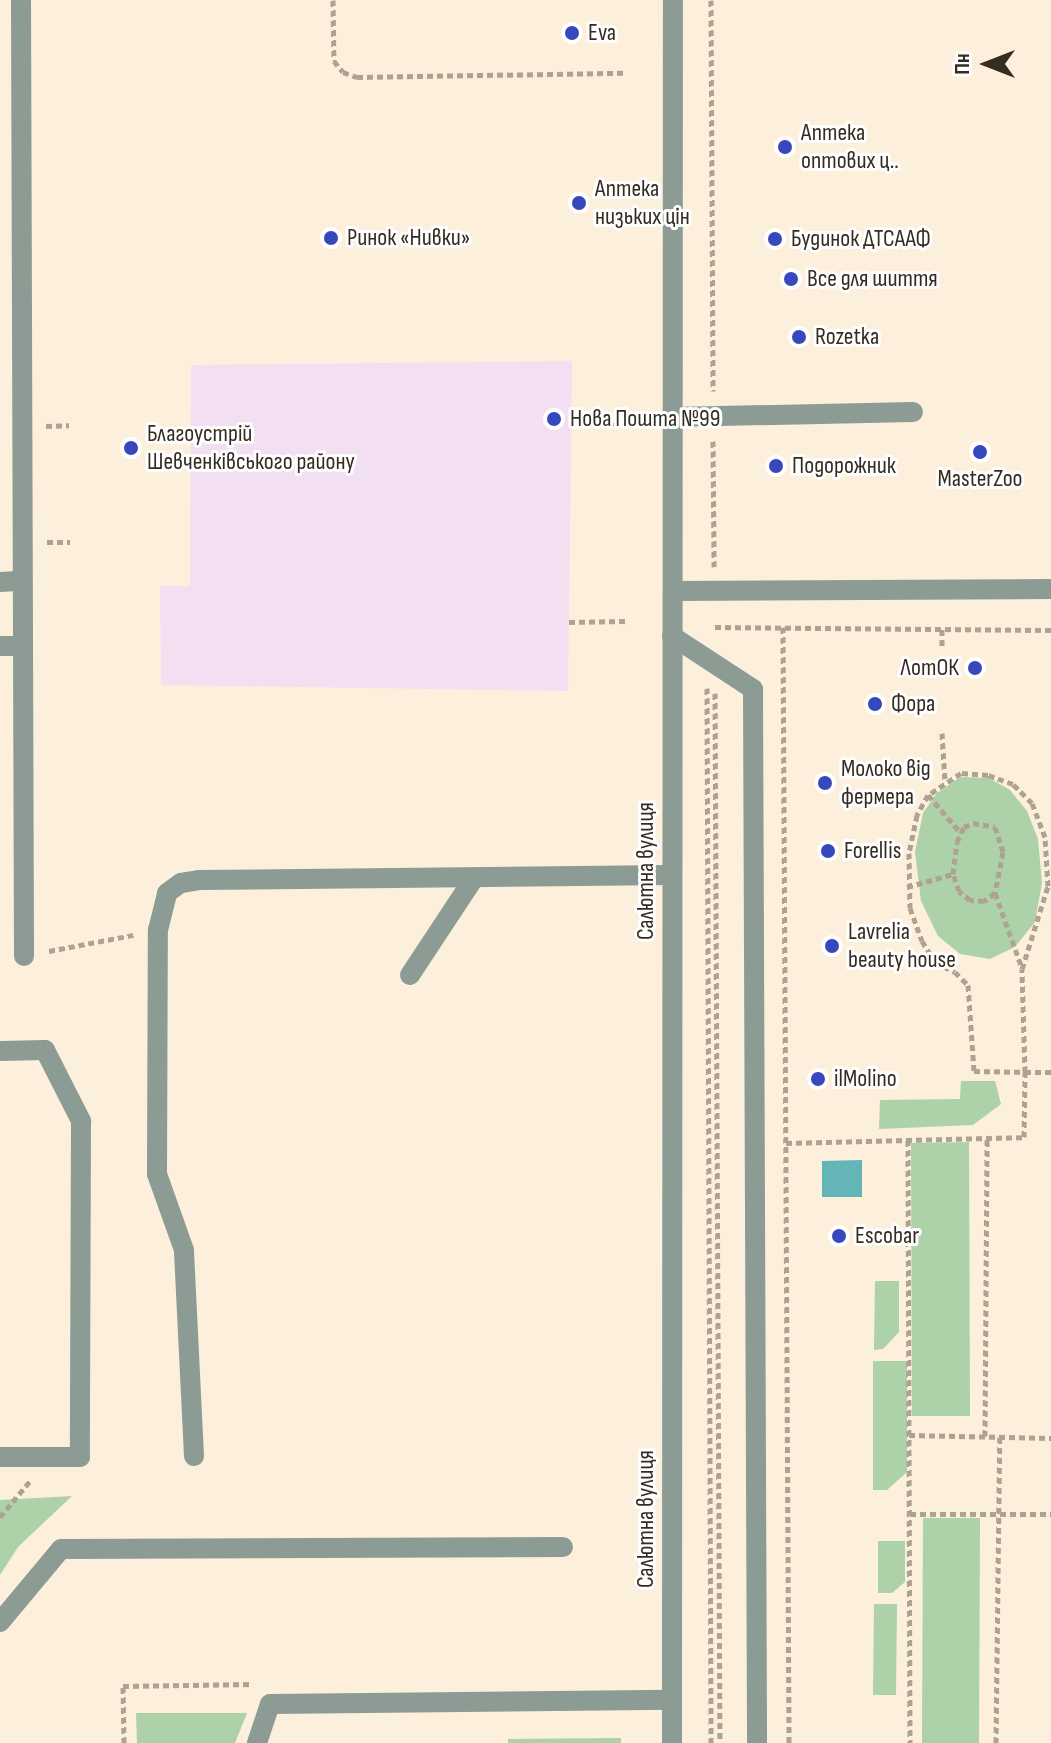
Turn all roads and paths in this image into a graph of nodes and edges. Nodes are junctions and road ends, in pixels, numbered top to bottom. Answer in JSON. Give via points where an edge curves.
{"nodes":[{"id":1,"x":21,"y":0,"type":"edge"},
{"id":2,"x":333,"y":0,"type":"edge"},
{"id":3,"x":673,"y":0,"type":"edge"},
{"id":4,"x":711,"y":0,"type":"edge"},
{"id":5,"x":0,"y":38,"type":"edge"},
{"id":6,"x":21,"y":38,"type":"junction"},
{"id":7,"x":625,"y":73,"type":"dead end"},
{"id":8,"x":21,"y":273,"type":"junction"},
{"id":9,"x":0,"y":274,"type":"edge"},
{"id":10,"x":913,"y":412,"type":"dead end"},
{"id":11,"x":713,"y":415,"type":"junction"},
{"id":12,"x":673,"y":417,"type":"junction"},
{"id":13,"x":571,"y":423,"type":"dead end"},
{"id":14,"x":625,"y":424,"type":"dead end"},
{"id":15,"x":0,"y":490,"type":"edge"},
{"id":16,"x":22,"y":490,"type":"junction"},
{"id":17,"x":22,"y":581,"type":"junction"},
{"id":18,"x":0,"y":582,"type":"edge"},
{"id":19,"x":1051,"y":589,"type":"edge"},
{"id":20,"x":710,"y":590,"type":"junction"},
{"id":21,"x":673,"y":591,"type":"junction"},
{"id":22,"x":625,"y":621,"type":"dead end"},
{"id":23,"x":569,"y":622,"type":"dead end"},
{"id":24,"x":715,"y":627,"type":"junction"},
{"id":25,"x":783,"y":627,"type":"junction"},
{"id":26,"x":942,"y":629,"type":"junction"},
{"id":27,"x":1051,"y":630,"type":"edge"},
{"id":28,"x":672,"y":636,"type":"junction"},
{"id":29,"x":0,"y":646,"type":"edge"},
{"id":30,"x":22,"y":646,"type":"junction"},
{"id":31,"x":942,"y":648,"type":"dead end"},
{"id":32,"x":711,"y":660,"type":"junction"},
{"id":33,"x":942,"y":733,"type":"dead end"},
{"id":34,"x":945,"y":782,"type":"junction"},
{"id":35,"x":928,"y":795,"type":"junction"},
{"id":36,"x":961,"y":833,"type":"junction"},
{"id":37,"x":953,"y":874,"type":"junction"},
{"id":38,"x":672,"y":875,"type":"junction"},
{"id":39,"x":474,"y":878,"type":"junction"},
{"id":40,"x":907,"y":887,"type":"junction"},
{"id":41,"x":995,"y":893,"type":"junction"},
{"id":42,"x":158,"y":930,"type":"junction"},
{"id":43,"x":24,"y":956,"type":"joint"},
{"id":44,"x":1022,"y":969,"type":"junction"},
{"id":45,"x":410,"y":975,"type":"dead end"},
{"id":46,"x":0,"y":1051,"type":"edge"},
{"id":47,"x":1025,"y":1072,"type":"junction"},
{"id":48,"x":1051,"y":1072,"type":"edge"},
{"id":49,"x":987,"y":1138,"type":"junction"},
{"id":50,"x":908,"y":1140,"type":"junction"},
{"id":51,"x":786,"y":1143,"type":"junction"},
{"id":52,"x":909,"y":1435,"type":"junction"},
{"id":53,"x":985,"y":1436,"type":"junction"},
{"id":54,"x":1000,"y":1437,"type":"junction"},
{"id":55,"x":1051,"y":1438,"type":"edge"},
{"id":56,"x":194,"y":1456,"type":"dead end"},
{"id":57,"x":0,"y":1457,"type":"edge"},
{"id":58,"x":51,"y":1457,"type":"junction"},
{"id":59,"x":910,"y":1514,"type":"junction"},
{"id":60,"x":998,"y":1514,"type":"junction"},
{"id":61,"x":1051,"y":1514,"type":"edge"},
{"id":62,"x":0,"y":1517,"type":"edge"},
{"id":63,"x":563,"y":1547,"type":"dead end"},
{"id":64,"x":0,"y":1622,"type":"edge"},
{"id":65,"x":672,"y":1700,"type":"junction"},
{"id":66,"x":257,"y":1743,"type":"edge"},
{"id":67,"x":672,"y":1743,"type":"edge"},
{"id":68,"x":711,"y":1743,"type":"edge"},
{"id":69,"x":720,"y":1743,"type":"edge"},
{"id":70,"x":757,"y":1743,"type":"edge"},
{"id":71,"x":789,"y":1743,"type":"edge"},
{"id":72,"x":910,"y":1743,"type":"edge"},
{"id":73,"x":996,"y":1743,"type":"edge"}],
"edges":[{"from":1,"to":6,"type":"street"},
{"from":2,"to":7,"type":"path","via":[[334,61],[357,77]]},
{"from":3,"to":12,"type":"street","name":"Салютна вулиця"},
{"from":4,"to":11,"type":"path"},
{"from":5,"to":6,"type":"street"},
{"from":6,"to":8,"type":"street"},
{"from":8,"to":9,"type":"street"},
{"from":8,"to":16,"type":"street"},
{"from":10,"to":11,"type":"street"},
{"from":11,"to":12,"type":"street"},
{"from":11,"to":20,"type":"path"},
{"from":12,"to":21,"type":"street","name":"Салютна вулиця"},
{"from":13,"to":14,"type":"path"},
{"from":15,"to":16,"type":"street"},
{"from":16,"to":17,"type":"street"},
{"from":17,"to":18,"type":"street"},
{"from":17,"to":30,"type":"street"},
{"from":19,"to":20,"type":"street"},
{"from":20,"to":21,"type":"street"},
{"from":20,"to":24,"type":"path"},
{"from":20,"to":32,"type":"path"},
{"from":21,"to":28,"type":"street","name":"Салютна вулиця"},
{"from":22,"to":23,"type":"path"},
{"from":24,"to":25,"type":"path"},
{"from":24,"to":32,"type":"path"},
{"from":25,"to":26,"type":"path"},
{"from":25,"to":51,"type":"path"},
{"from":26,"to":27,"type":"path"},
{"from":26,"to":31,"type":"path"},
{"from":28,"to":32,"type":"street"},
{"from":28,"to":38,"type":"street","name":"Салютна вулиця"},
{"from":29,"to":30,"type":"street"},
{"from":30,"to":43,"type":"street"},
{"from":32,"to":68,"type":"path"},
{"from":32,"to":69,"type":"path"},
{"from":32,"to":70,"type":"street","via":[[753,689]]},
{"from":33,"to":34,"type":"path"},
{"from":34,"to":35,"type":"path"},
{"from":34,"to":44,"type":"path","via":[[961,773],[988,775],[1013,784],[1032,803],[1045,837],[1048,886]]},
{"from":35,"to":36,"type":"path"},
{"from":35,"to":40,"type":"path","via":[[917,815]]},
{"from":36,"to":37,"type":"path"},
{"from":36,"to":41,"type":"path","via":[[973,823],[995,827],[1003,852]]},
{"from":37,"to":40,"type":"path"},
{"from":37,"to":41,"type":"path","via":[[959,891],[970,900],[984,901]]},
{"from":38,"to":39,"type":"street"},
{"from":38,"to":65,"type":"street","name":"Салютна вулиця"},
{"from":39,"to":42,"type":"street","via":[[181,883],[167,893]]},
{"from":39,"to":45,"type":"street"},
{"from":40,"to":47,"type":"path","via":[[922,941],[935,962],[968,985],[974,1071]]},
{"from":41,"to":44,"type":"path"},
{"from":42,"to":43,"type":"path"},
{"from":42,"to":56,"type":"street","via":[[157,1174],[184,1250]]},
{"from":44,"to":47,"type":"path"},
{"from":46,"to":58,"type":"street","via":[[45,1050],[81,1121],[80,1457]]},
{"from":47,"to":48,"type":"path"},
{"from":47,"to":49,"type":"path","via":[[1024,1137]]},
{"from":49,"to":50,"type":"path"},
{"from":49,"to":53,"type":"path"},
{"from":50,"to":51,"type":"path"},
{"from":50,"to":52,"type":"path"},
{"from":51,"to":71,"type":"path"},
{"from":52,"to":53,"type":"path"},
{"from":52,"to":59,"type":"path"},
{"from":53,"to":54,"type":"path"},
{"from":54,"to":55,"type":"path"},
{"from":54,"to":60,"type":"path"},
{"from":57,"to":58,"type":"street"},
{"from":58,"to":62,"type":"path"},
{"from":59,"to":60,"type":"path"},
{"from":59,"to":72,"type":"path"},
{"from":60,"to":61,"type":"path"},
{"from":60,"to":73,"type":"path"},
{"from":63,"to":64,"type":"street","via":[[61,1549]]},
{"from":65,"to":66,"type":"street","via":[[270,1704]]},
{"from":65,"to":67,"type":"street","name":"Салютна вулиця"}]}
